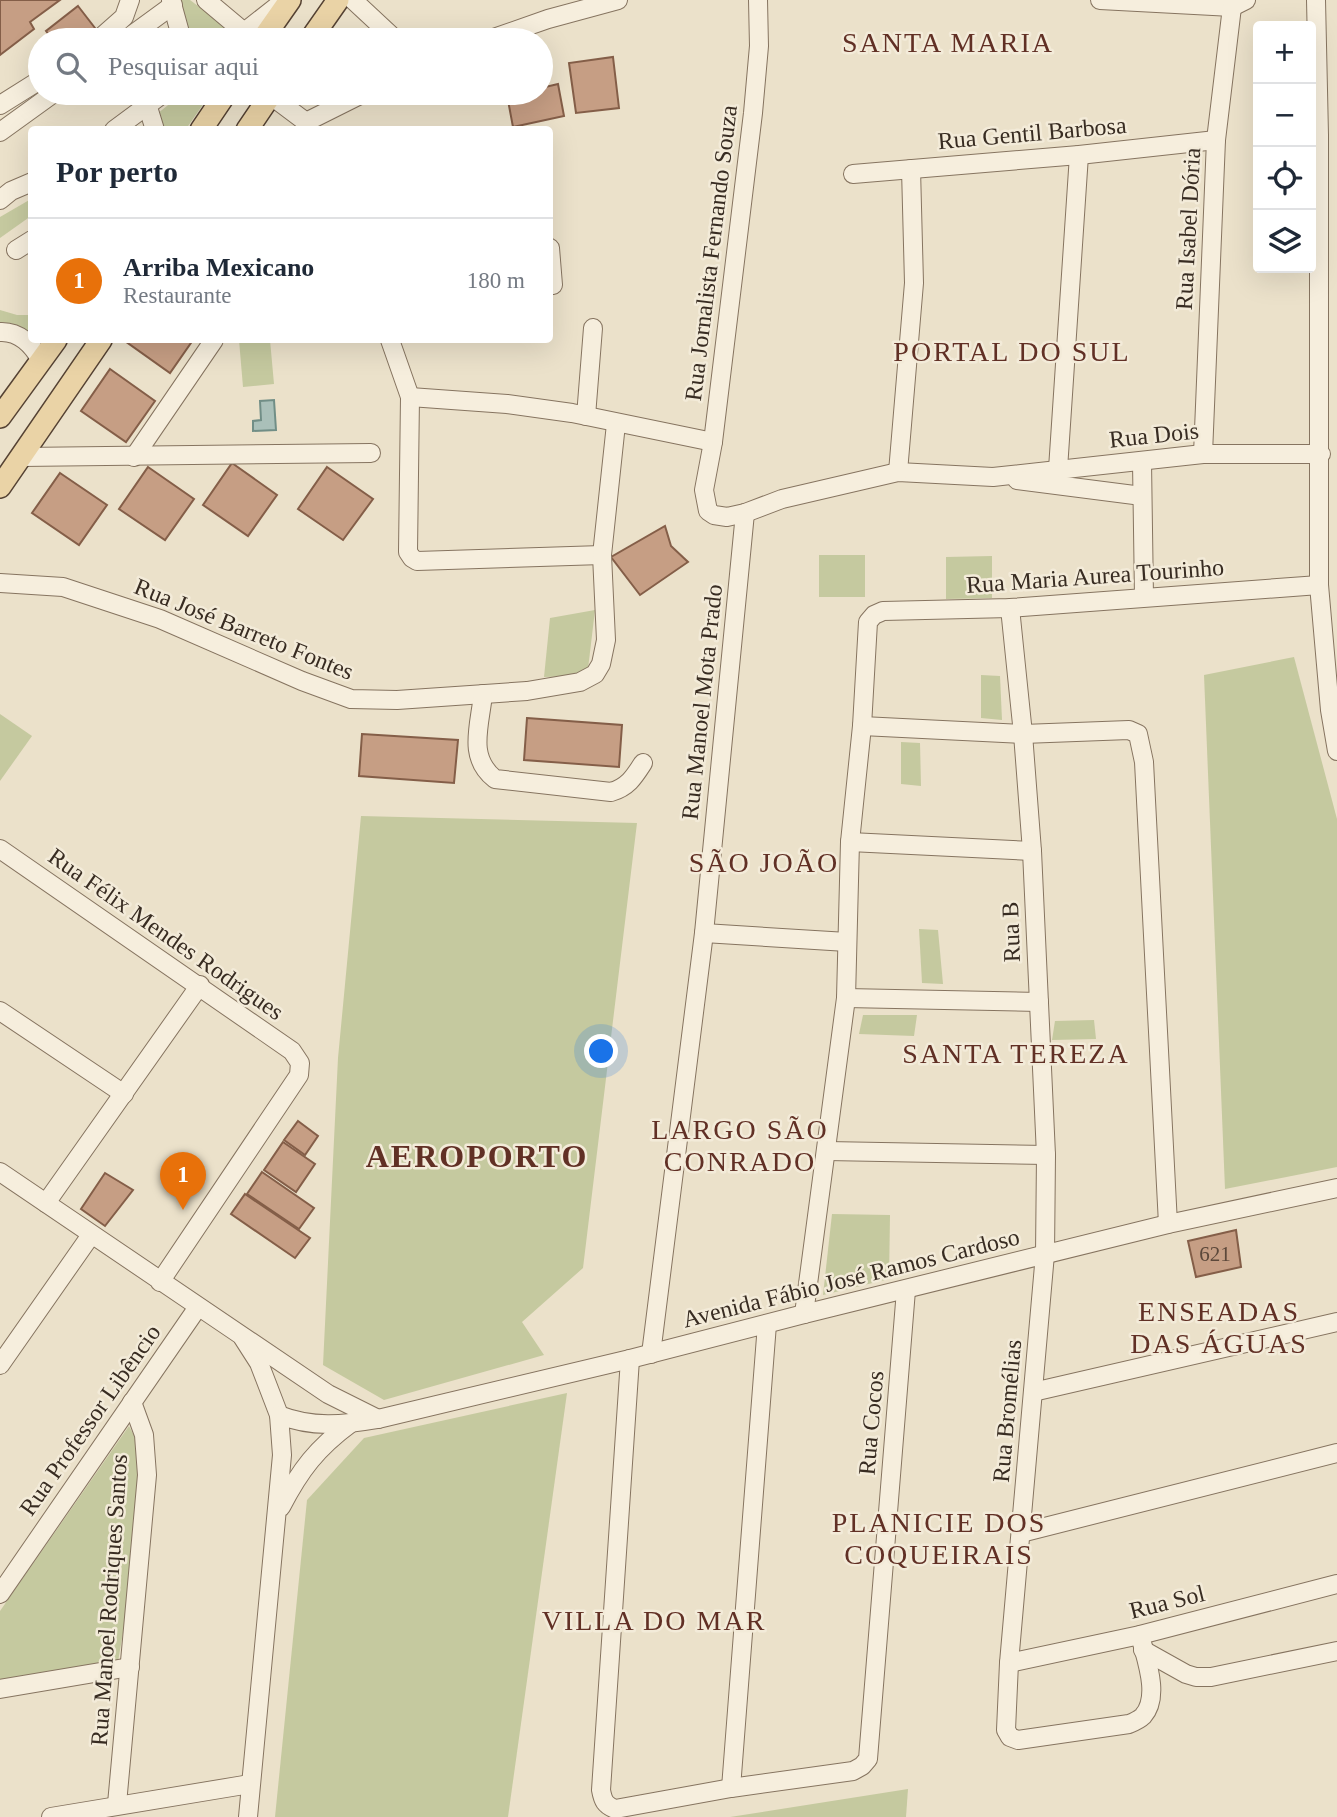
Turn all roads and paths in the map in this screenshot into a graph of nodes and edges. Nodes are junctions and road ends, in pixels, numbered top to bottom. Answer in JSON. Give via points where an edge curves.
{"nodes":[{"id":1,"x":130,"y":0,"type":"edge"},
{"id":2,"x":206,"y":0,"type":"edge"},
{"id":3,"x":287,"y":0,"type":"edge"},
{"id":4,"x":338,"y":0,"type":"edge"},
{"id":5,"x":354,"y":0,"type":"edge"},
{"id":6,"x":618,"y":0,"type":"edge"},
{"id":7,"x":758,"y":0,"type":"edge"},
{"id":8,"x":1100,"y":0,"type":"edge"},
{"id":9,"x":1316,"y":0,"type":"edge"},
{"id":10,"x":172,"y":3,"type":"edge"},
{"id":11,"x":1239,"y":3,"type":"edge"},
{"id":12,"x":111,"y":28,"type":"edge"},
{"id":13,"x":140,"y":28,"type":"edge"},
{"id":14,"x":179,"y":28,"type":"edge"},
{"id":15,"x":237,"y":28,"type":"edge"},
{"id":16,"x":257,"y":28,"type":"edge"},
{"id":17,"x":318,"y":28,"type":"edge"},
{"id":18,"x":383,"y":28,"type":"edge"},
{"id":19,"x":522,"y":28,"type":"edge"},
{"id":20,"x":28,"y":87,"type":"edge"},
{"id":21,"x":0,"y":105,"type":"edge"},
{"id":22,"x":37,"y":105,"type":"edge"},
{"id":23,"x":146,"y":105,"type":"edge"},
{"id":24,"x":147,"y":105,"type":"edge"},
{"id":25,"x":218,"y":105,"type":"edge"},
{"id":26,"x":264,"y":105,"type":"edge"},
{"id":27,"x":283,"y":105,"type":"edge"},
{"id":28,"x":343,"y":105,"type":"edge"},
{"id":29,"x":120,"y":126,"type":"edge"},
{"id":30,"x":154,"y":126,"type":"edge"},
{"id":31,"x":204,"y":126,"type":"edge"},
{"id":32,"x":250,"y":126,"type":"edge"},
{"id":33,"x":307,"y":126,"type":"edge"},
{"id":34,"x":0,"y":132,"type":"edge"},
{"id":35,"x":1216,"y":140,"type":"junction"},
{"id":36,"x":1079,"y":155,"type":"junction"},
{"id":37,"x":911,"y":169,"type":"junction"},
{"id":38,"x":853,"y":174,"type":"dead end"},
{"id":39,"x":28,"y":184,"type":"edge"},
{"id":40,"x":4,"y":194,"type":"edge"},
{"id":41,"x":28,"y":242,"type":"edge"},
{"id":42,"x":16,"y":250,"type":"dead end"},
{"id":43,"x":593,"y":328,"type":"dead end"},
{"id":44,"x":0,"y":332,"type":"edge"},
{"id":45,"x":28,"y":343,"type":"edge"},
{"id":46,"x":28,"y":343,"type":"edge"},
{"id":47,"x":54,"y":343,"type":"edge"},
{"id":48,"x":100,"y":343,"type":"edge"},
{"id":49,"x":212,"y":343,"type":"edge"},
{"id":50,"x":391,"y":343,"type":"edge"},
{"id":51,"x":41,"y":361,"type":"junction"},
{"id":52,"x":410,"y":397,"type":"junction"},
{"id":53,"x":586,"y":416,"type":"junction"},
{"id":54,"x":0,"y":417,"type":"edge"},
{"id":55,"x":617,"y":424,"type":"junction"},
{"id":56,"x":713,"y":442,"type":"junction"},
{"id":57,"x":371,"y":453,"type":"dead end"},
{"id":58,"x":1203,"y":454,"type":"junction"},
{"id":59,"x":1321,"y":454,"type":"junction"},
{"id":60,"x":20,"y":457,"type":"junction"},
{"id":61,"x":134,"y":457,"type":"junction"},
{"id":62,"x":1142,"y":462,"type":"junction"},
{"id":63,"x":1058,"y":469,"type":"junction"},
{"id":64,"x":898,"y":472,"type":"junction"},
{"id":65,"x":993,"y":477,"type":"junction"},
{"id":66,"x":0,"y":486,"type":"edge"},
{"id":67,"x":1142,"y":496,"type":"junction"},
{"id":68,"x":708,"y":511,"type":"joint"},
{"id":69,"x":745,"y":513,"type":"junction"},
{"id":70,"x":602,"y":555,"type":"junction"},
{"id":71,"x":0,"y":583,"type":"edge"},
{"id":72,"x":1319,"y":585,"type":"junction"},
{"id":73,"x":1144,"y":597,"type":"junction"},
{"id":74,"x":1010,"y":608,"type":"junction"},
{"id":75,"x":482,"y":694,"type":"junction"},
{"id":76,"x":862,"y":726,"type":"junction"},
{"id":77,"x":1023,"y":734,"type":"junction"},
{"id":78,"x":1337,"y":751,"type":"edge"},
{"id":79,"x":643,"y":763,"type":"dead end"},
{"id":80,"x":850,"y":842,"type":"junction"},
{"id":81,"x":0,"y":849,"type":"edge"},
{"id":82,"x":1032,"y":851,"type":"junction"},
{"id":83,"x":704,"y":933,"type":"junction"},
{"id":84,"x":847,"y":942,"type":"junction"},
{"id":85,"x":200,"y":985,"type":"junction"},
{"id":86,"x":846,"y":998,"type":"junction"},
{"id":87,"x":1039,"y":1002,"type":"junction"},
{"id":88,"x":0,"y":1011,"type":"edge"},
{"id":89,"x":124,"y":1094,"type":"junction"},
{"id":90,"x":827,"y":1151,"type":"junction"},
{"id":91,"x":1046,"y":1155,"type":"junction"},
{"id":92,"x":0,"y":1172,"type":"edge"},
{"id":93,"x":1337,"y":1188,"type":"edge"},
{"id":94,"x":46,"y":1203,"type":"junction"},
{"id":95,"x":1168,"y":1224,"type":"junction"},
{"id":96,"x":91,"y":1235,"type":"junction"},
{"id":97,"x":1045,"y":1254,"type":"junction"},
{"id":98,"x":160,"y":1282,"type":"junction"},
{"id":99,"x":906,"y":1290,"type":"junction"},
{"id":100,"x":198,"y":1307,"type":"junction"},
{"id":101,"x":804,"y":1314,"type":"junction"},
{"id":102,"x":1337,"y":1322,"type":"edge"},
{"id":103,"x":767,"y":1324,"type":"junction"},
{"id":104,"x":243,"y":1338,"type":"junction"},
{"id":105,"x":651,"y":1354,"type":"junction"},
{"id":106,"x":630,"y":1359,"type":"junction"},
{"id":107,"x":0,"y":1365,"type":"edge"},
{"id":108,"x":1033,"y":1392,"type":"junction"},
{"id":109,"x":132,"y":1402,"type":"junction"},
{"id":110,"x":279,"y":1415,"type":"junction"},
{"id":111,"x":377,"y":1419,"type":"junction"},
{"id":112,"x":351,"y":1423,"type":"junction"},
{"id":113,"x":1337,"y":1453,"type":"edge"},
{"id":114,"x":277,"y":1513,"type":"junction"},
{"id":115,"x":1021,"y":1533,"type":"junction"},
{"id":116,"x":1337,"y":1584,"type":"edge"},
{"id":117,"x":0,"y":1594,"type":"edge"},
{"id":118,"x":1142,"y":1642,"type":"junction"},
{"id":119,"x":1337,"y":1651,"type":"edge"},
{"id":120,"x":1009,"y":1663,"type":"junction"},
{"id":121,"x":130,"y":1667,"type":"junction"},
{"id":122,"x":0,"y":1689,"type":"edge"},
{"id":123,"x":250,"y":1784,"type":"junction"},
{"id":124,"x":731,"y":1788,"type":"junction"},
{"id":125,"x":117,"y":1804,"type":"junction"},
{"id":126,"x":51,"y":1817,"type":"edge"},
{"id":127,"x":248,"y":1817,"type":"edge"}],
"edges":[{"from":1,"to":12,"type":"street","via":[[124,16]]},
{"from":2,"to":15,"type":"street"},
{"from":3,"to":16,"type":"main road"},
{"from":4,"to":17,"type":"main road"},
{"from":5,"to":18,"type":"street"},
{"from":6,"to":19,"type":"street"},
{"from":7,"to":56,"type":"street","name":"Rua Jornalista Fernando Souza","via":[[753,113]]},
{"from":8,"to":11,"type":"street"},
{"from":9,"to":59,"type":"street"},
{"from":10,"to":13,"type":"street"},
{"from":10,"to":14,"type":"street"},
{"from":11,"to":35,"type":"street","name":"Rua Isabel Dória"},
{"from":20,"to":21,"type":"street"},
{"from":22,"to":34,"type":"street"},
{"from":23,"to":29,"type":"street"},
{"from":24,"to":30,"type":"street"},
{"from":25,"to":31,"type":"main road"},
{"from":26,"to":32,"type":"main road"},
{"from":27,"to":33,"type":"street"},
{"from":28,"to":33,"type":"street"},
{"from":35,"to":36,"type":"street","name":"Rua Gentil Barbosa"},
{"from":35,"to":58,"type":"street","name":"Rua Isabel Dória"},
{"from":36,"to":37,"type":"street","name":"Rua Gentil Barbosa"},
{"from":36,"to":63,"type":"street"},
{"from":37,"to":38,"type":"street","name":"Rua Gentil Barbosa"},
{"from":37,"to":64,"type":"street","via":[[914,284]]},
{"from":39,"to":40,"type":"street"},
{"from":41,"to":42,"type":"street"},
{"from":43,"to":53,"type":"street"},
{"from":44,"to":45,"type":"street","via":[[19,335]]},
{"from":46,"to":51,"type":"street"},
{"from":47,"to":51,"type":"main road"},
{"from":48,"to":60,"type":"main road"},
{"from":49,"to":61,"type":"street"},
{"from":50,"to":52,"type":"street"},
{"from":51,"to":54,"type":"main road"},
{"from":52,"to":53,"type":"street"},
{"from":52,"to":70,"type":"street","via":[[408,552],[412,558]]},
{"from":53,"to":55,"type":"street"},
{"from":55,"to":56,"type":"street"},
{"from":55,"to":70,"type":"street"},
{"from":56,"to":68,"type":"street","name":"Rua Jornalista Fernando Souza","via":[[704,490]]},
{"from":57,"to":61,"type":"street"},
{"from":58,"to":59,"type":"street","name":"Rua Dois"},
{"from":58,"to":62,"type":"street","name":"Rua Dois"},
{"from":59,"to":72,"type":"street"},
{"from":60,"to":61,"type":"street"},
{"from":60,"to":66,"type":"main road"},
{"from":62,"to":63,"type":"street","name":"Rua Dois"},
{"from":62,"to":67,"type":"street"},
{"from":63,"to":65,"type":"street","name":"Rua Dois"},
{"from":64,"to":65,"type":"street","name":"Rua Dois"},
{"from":64,"to":69,"type":"street","name":"Rua Dois","via":[[782,499]]},
{"from":65,"to":67,"type":"street","name":"Rua Dois"},
{"from":67,"to":73,"type":"street"},
{"from":68,"to":69,"type":"street","name":"Rua Dois","via":[[727,517]]},
{"from":69,"to":83,"type":"street","name":"Rua Manoel Mota Prado"},
{"from":70,"to":75,"type":"street","name":"Rua José Barreto Fontes","via":[[606,640],[596,674],[580,682]]},
{"from":71,"to":75,"type":"street","name":"Rua José Barreto Fontes","via":[[76,591],[160,619],[351,699]]},
{"from":72,"to":73,"type":"street","name":"Rua Maria Aurea Tourinho"},
{"from":72,"to":78,"type":"street"},
{"from":73,"to":74,"type":"street","name":"Rua Maria Aurea Tourinho"},
{"from":74,"to":76,"type":"street","name":"Rua Maria Aurea Tourinho","via":[[883,611],[874,615],[866,628]]},
{"from":74,"to":77,"type":"street","name":"Rua B"},
{"from":75,"to":79,"type":"street","via":[[478,760],[495,779],[611,792],[630,782]]},
{"from":76,"to":77,"type":"street"},
{"from":76,"to":80,"type":"street"},
{"from":77,"to":82,"type":"street","name":"Rua B"},
{"from":77,"to":95,"type":"street","via":[[1129,730],[1138,734],[1144,762]]},
{"from":80,"to":82,"type":"street"},
{"from":80,"to":84,"type":"street"},
{"from":81,"to":85,"type":"street","name":"Rua Félix Mendes Rodrigues"},
{"from":82,"to":87,"type":"street","name":"Rua B"},
{"from":83,"to":84,"type":"street"},
{"from":83,"to":105,"type":"street","name":"Rua Manoel Mota Prado"},
{"from":84,"to":86,"type":"street"},
{"from":85,"to":89,"type":"street"},
{"from":85,"to":98,"type":"street","name":"Rua Félix Mendes Rodrigues","via":[[292,1051],[300,1063],[299,1075]]},
{"from":86,"to":87,"type":"street"},
{"from":86,"to":90,"type":"street"},
{"from":87,"to":91,"type":"street","name":"Rua B"},
{"from":88,"to":89,"type":"street"},
{"from":89,"to":94,"type":"street"},
{"from":90,"to":91,"type":"street"},
{"from":90,"to":101,"type":"street"},
{"from":91,"to":97,"type":"street","name":"Rua B"},
{"from":92,"to":94,"type":"street"},
{"from":93,"to":95,"type":"street","name":"Avenida Fábio José Ramos Cardoso"},
{"from":94,"to":96,"type":"street"},
{"from":95,"to":97,"type":"street","name":"Avenida Fábio José Ramos Cardoso"},
{"from":96,"to":98,"type":"street"},
{"from":96,"to":107,"type":"street"},
{"from":97,"to":99,"type":"street","name":"Avenida Fábio José Ramos Cardoso"},
{"from":97,"to":108,"type":"street","name":"Rua Bromélias"},
{"from":98,"to":100,"type":"street"},
{"from":99,"to":101,"type":"street","name":"Avenida Fábio José Ramos Cardoso"},
{"from":99,"to":124,"type":"street","name":"Rua Cocos","via":[[868,1759],[853,1771]]},
{"from":100,"to":104,"type":"street"},
{"from":100,"to":109,"type":"street","name":"Rua Professor Libêncio"},
{"from":101,"to":103,"type":"street","name":"Avenida Fábio José Ramos Cardoso"},
{"from":102,"to":108,"type":"street"},
{"from":103,"to":105,"type":"street","name":"Avenida Fábio José Ramos Cardoso"},
{"from":103,"to":124,"type":"street"},
{"from":104,"to":110,"type":"street","via":[[259,1363]]},
{"from":104,"to":111,"type":"street","via":[[328,1394]]},
{"from":105,"to":106,"type":"street","name":"Avenida Fábio José Ramos Cardoso"},
{"from":106,"to":111,"type":"street","name":"Avenida Fábio José Ramos Cardoso"},
{"from":106,"to":124,"type":"street","via":[[601,1790],[607,1806],[615,1809]]},
{"from":108,"to":115,"type":"street","name":"Rua Bromélias"},
{"from":109,"to":117,"type":"street","name":"Rua Professor Libêncio"},
{"from":109,"to":121,"type":"street","name":"Rua Manoel Rodriques Santos","via":[[144,1435],[147,1475]]},
{"from":110,"to":112,"type":"street","name":"Avenida Fábio José Ramos Cardoso","via":[[311,1425]]},
{"from":110,"to":114,"type":"street","via":[[282,1455]]},
{"from":111,"to":112,"type":"street","name":"Avenida Fábio José Ramos Cardoso"},
{"from":112,"to":114,"type":"street","via":[[310,1458]]},
{"from":113,"to":115,"type":"street"},
{"from":114,"to":123,"type":"street"},
{"from":115,"to":120,"type":"street","name":"Rua Bromélias"},
{"from":116,"to":118,"type":"street","name":"Rua Sol"},
{"from":118,"to":119,"type":"street","via":[[1196,1677]]},
{"from":118,"to":120,"type":"street","name":"Rua Sol"},
{"from":118,"to":120,"type":"street","name":"Rua Bromélias","via":[[1151,1702],[1143,1717],[1129,1724],[1018,1740],[1010,1737],[1006,1730]]},
{"from":121,"to":122,"type":"street"},
{"from":121,"to":125,"type":"street","name":"Rua Manoel Rodriques Santos"},
{"from":123,"to":125,"type":"street"},
{"from":123,"to":127,"type":"street"},
{"from":125,"to":126,"type":"street"}]}
